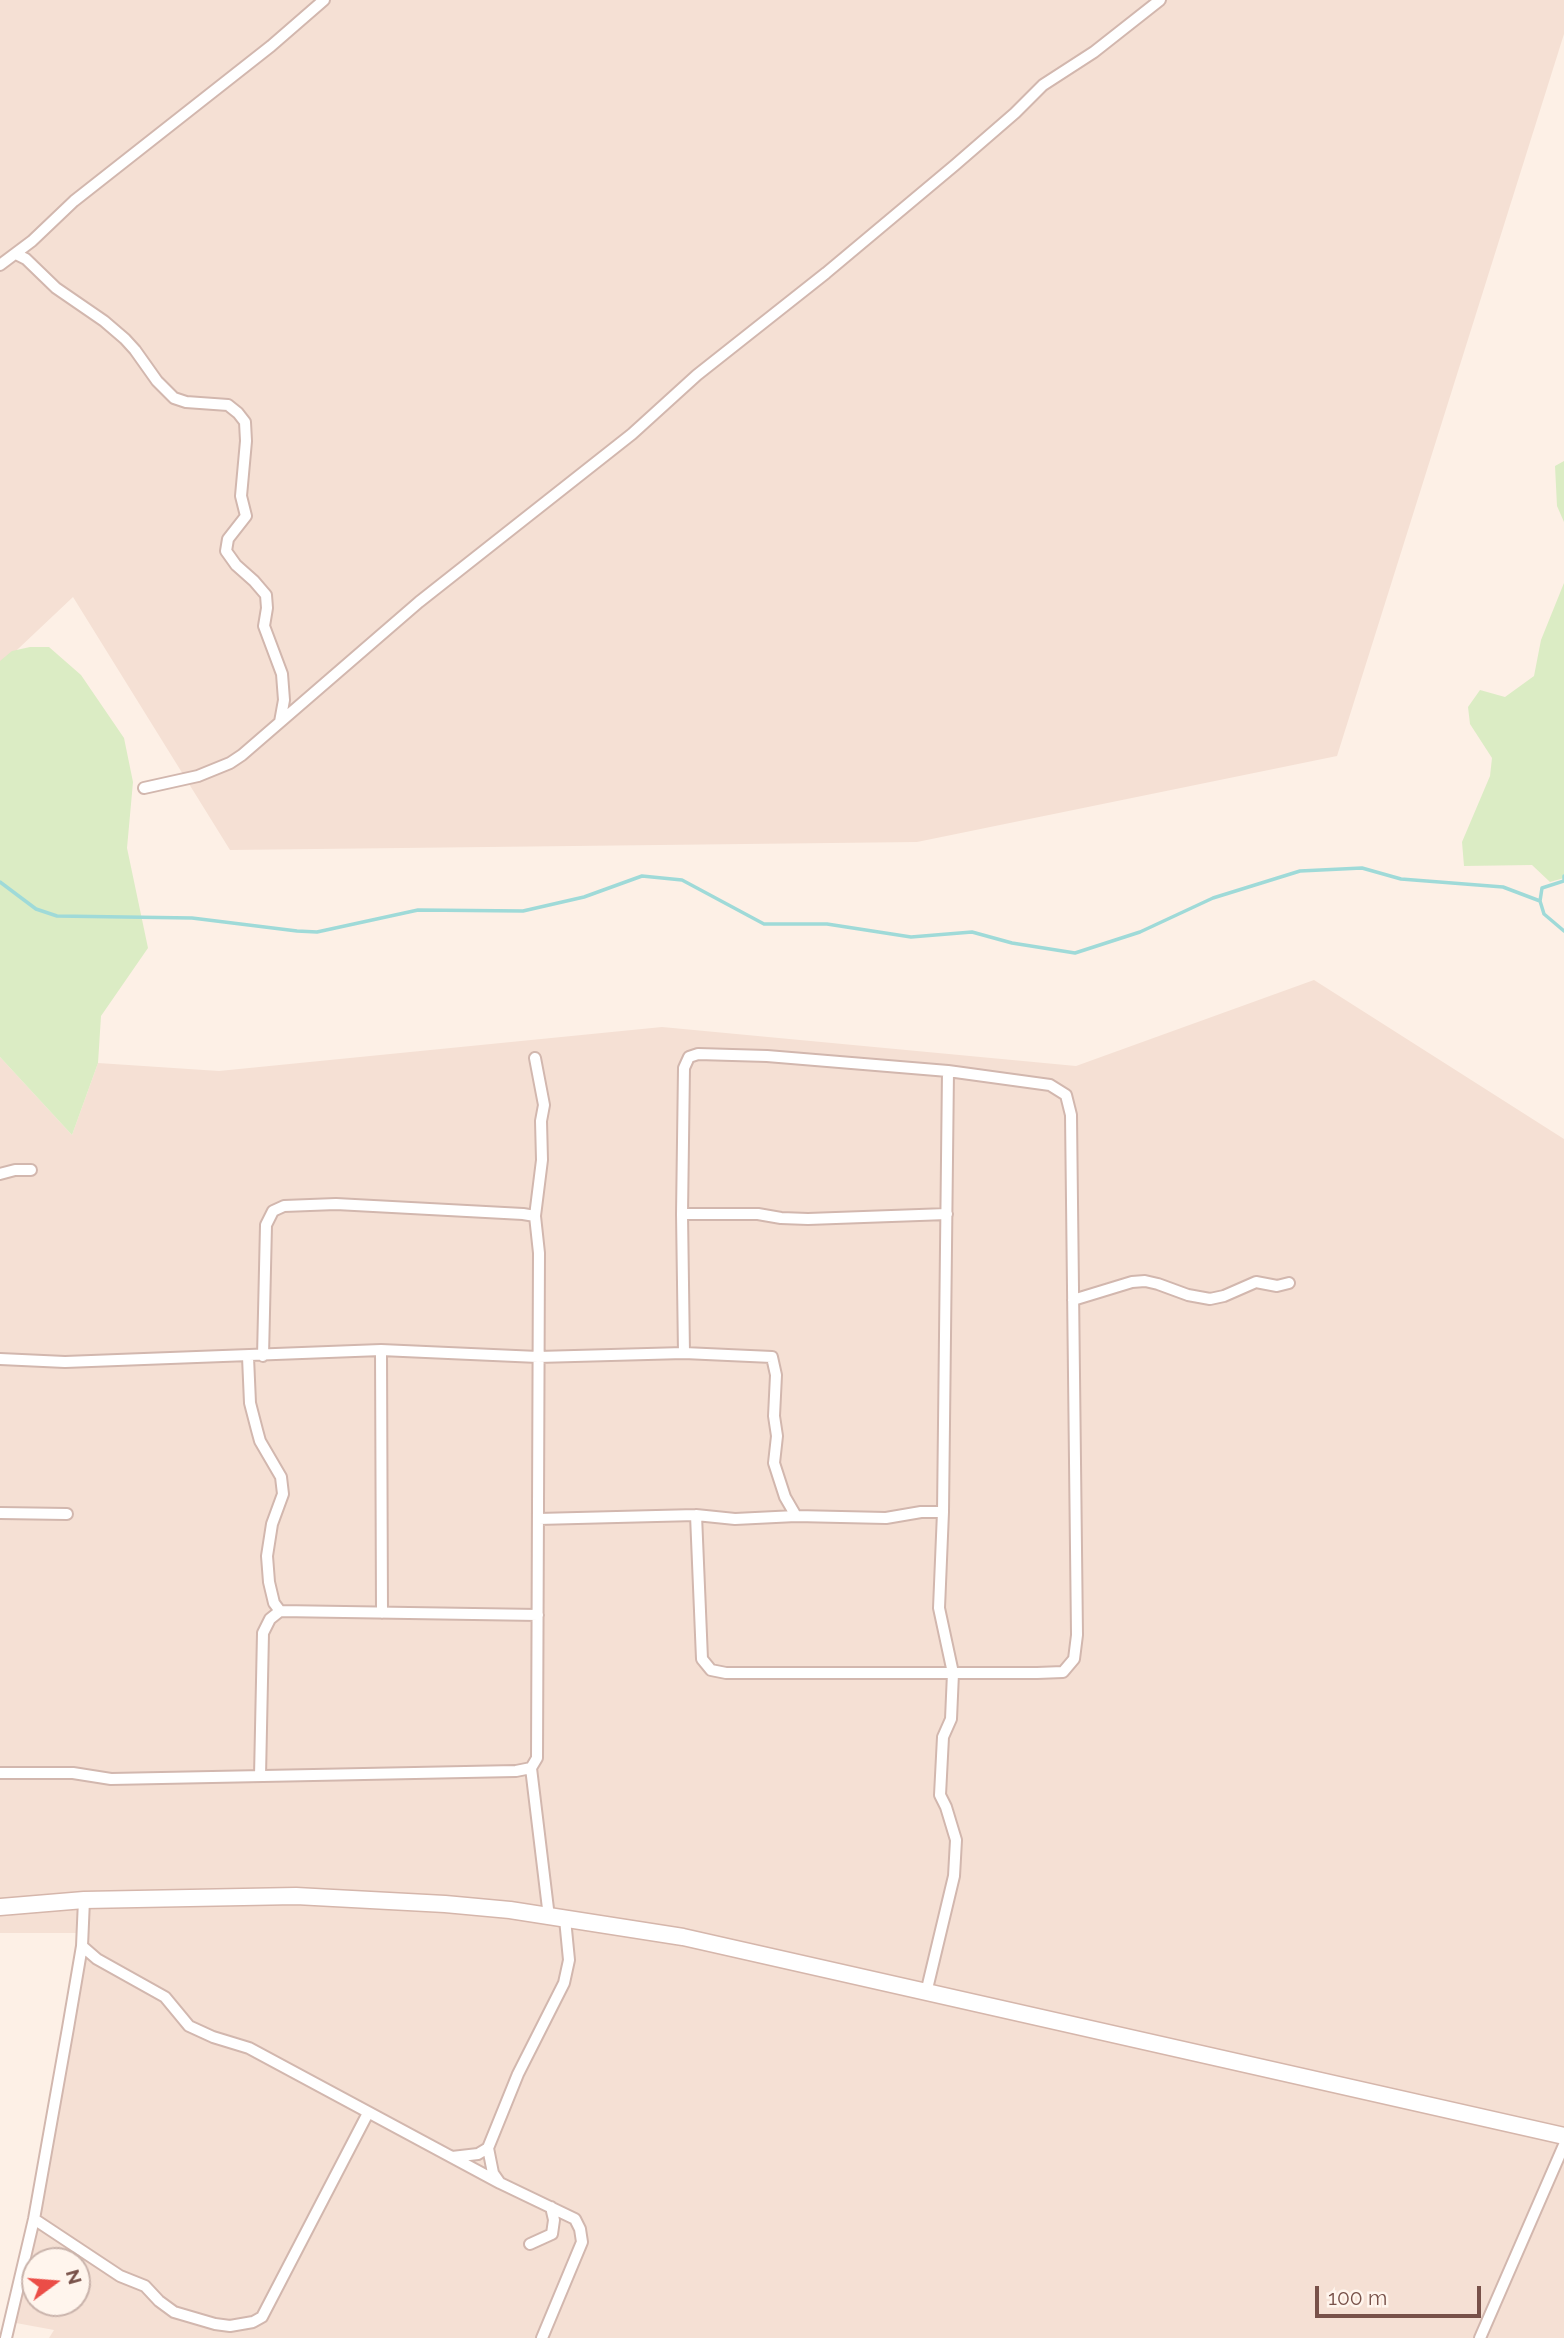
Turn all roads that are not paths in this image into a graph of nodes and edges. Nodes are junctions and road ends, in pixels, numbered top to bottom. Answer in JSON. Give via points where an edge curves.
{"nodes":[{"id":1,"x":324,"y":0,"type":"edge"},
{"id":2,"x":1160,"y":0,"type":"edge"},
{"id":3,"x":16,"y":254,"type":"junction"},
{"id":4,"x":0,"y":264,"type":"edge"},
{"id":5,"x":280,"y":722,"type":"junction"},
{"id":6,"x":144,"y":788,"type":"dead end"},
{"id":7,"x":535,"y":1058,"type":"dead end"},
{"id":8,"x":948,"y":1071,"type":"junction"},
{"id":9,"x":31,"y":1170,"type":"dead end"},
{"id":10,"x":0,"y":1174,"type":"edge"},
{"id":11,"x":682,"y":1213,"type":"junction"},
{"id":12,"x":947,"y":1214,"type":"junction"},
{"id":13,"x":535,"y":1216,"type":"junction"},
{"id":14,"x":1289,"y":1283,"type":"dead end"},
{"id":15,"x":1073,"y":1300,"type":"junction"},
{"id":16,"x":381,"y":1350,"type":"junction"},
{"id":17,"x":684,"y":1353,"type":"junction"},
{"id":18,"x":263,"y":1356,"type":"junction"},
{"id":19,"x":248,"y":1357,"type":"junction"},
{"id":20,"x":538,"y":1357,"type":"junction"},
{"id":21,"x":0,"y":1359,"type":"edge"},
{"id":22,"x":943,"y":1512,"type":"junction"},
{"id":23,"x":0,"y":1513,"type":"edge"},
{"id":24,"x":67,"y":1514,"type":"dead end"},
{"id":25,"x":696,"y":1515,"type":"junction"},
{"id":26,"x":796,"y":1516,"type":"junction"},
{"id":27,"x":538,"y":1519,"type":"junction"},
{"id":28,"x":280,"y":1611,"type":"junction"},
{"id":29,"x":382,"y":1614,"type":"junction"},
{"id":30,"x":538,"y":1615,"type":"junction"},
{"id":31,"x":953,"y":1673,"type":"junction"},
{"id":32,"x":530,"y":1768,"type":"junction"},
{"id":33,"x":0,"y":1773,"type":"edge"},
{"id":34,"x":260,"y":1776,"type":"junction"},
{"id":35,"x":85,"y":1900,"type":"junction"},
{"id":36,"x":0,"y":1907,"type":"edge"},
{"id":37,"x":557,"y":1918,"type":"junction"},
{"id":38,"x":82,"y":1946,"type":"junction"},
{"id":39,"x":926,"y":1993,"type":"junction"},
{"id":40,"x":368,"y":2113,"type":"junction"},
{"id":41,"x":1564,"y":2136,"type":"edge"},
{"id":42,"x":1564,"y":2145,"type":"edge"},
{"id":43,"x":488,"y":2148,"type":"junction"},
{"id":44,"x":452,"y":2157,"type":"junction"},
{"id":45,"x":500,"y":2183,"type":"junction"},
{"id":46,"x":551,"y":2207,"type":"junction"},
{"id":47,"x":34,"y":2219,"type":"junction"},
{"id":48,"x":530,"y":2244,"type":"dead end"},
{"id":49,"x":6,"y":2338,"type":"edge"},
{"id":50,"x":542,"y":2338,"type":"edge"},
{"id":51,"x":1480,"y":2338,"type":"edge"}],
"edges":[{"from":1,"to":3,"type":"street","via":[[74,201]]},
{"from":2,"to":5,"type":"street","via":[[1043,85],[826,273],[429,594]]},
{"from":3,"to":4,"type":"street"},
{"from":3,"to":5,"type":"street","via":[[125,339],[174,398],[228,405],[245,422],[242,496],[246,516],[228,539],[226,551],[266,595],[264,626],[282,674]]},
{"from":5,"to":6,"type":"street","via":[[230,763],[198,776]]},
{"from":7,"to":13,"type":"street","via":[[544,1105]]},
{"from":8,"to":11,"type":"street","via":[[767,1056],[689,1057],[684,1068]]},
{"from":8,"to":12,"type":"street"},
{"from":8,"to":15,"type":"street","via":[[1050,1085],[1066,1095],[1071,1115]]},
{"from":9,"to":10,"type":"street"},
{"from":11,"to":12,"type":"street","via":[[808,1219]]},
{"from":11,"to":17,"type":"street"},
{"from":12,"to":22,"type":"street"},
{"from":13,"to":18,"type":"street","via":[[336,1204],[284,1206],[273,1211],[266,1225]]},
{"from":13,"to":20,"type":"street"},
{"from":14,"to":15,"type":"street","via":[[1256,1282],[1210,1299],[1145,1281],[1132,1282]]},
{"from":15,"to":31,"type":"street","via":[[1074,1659],[1063,1672]]},
{"from":16,"to":18,"type":"street"},
{"from":16,"to":20,"type":"street"},
{"from":16,"to":29,"type":"street"},
{"from":17,"to":20,"type":"street"},
{"from":17,"to":26,"type":"street","via":[[772,1357],[778,1436],[774,1463]]},
{"from":18,"to":19,"type":"street"},
{"from":19,"to":21,"type":"street","via":[[65,1362]]},
{"from":19,"to":28,"type":"street","via":[[250,1403],[260,1441],[281,1477],[283,1494],[267,1556],[274,1603]]},
{"from":20,"to":27,"type":"street"},
{"from":22,"to":26,"type":"street","via":[[886,1518]]},
{"from":22,"to":31,"type":"street","via":[[939,1608]]},
{"from":23,"to":24,"type":"street"},
{"from":25,"to":26,"type":"street","via":[[735,1519]]},
{"from":25,"to":27,"type":"street"},
{"from":25,"to":31,"type":"street","via":[[702,1659],[711,1671]]},
{"from":27,"to":30,"type":"street"},
{"from":28,"to":29,"type":"street"},
{"from":28,"to":34,"type":"street","via":[[263,1633]]},
{"from":29,"to":30,"type":"street"},
{"from":30,"to":32,"type":"street","via":[[537,1758]]},
{"from":31,"to":39,"type":"street","via":[[940,1795],[956,1840],[954,1876]]},
{"from":32,"to":34,"type":"street"},
{"from":32,"to":37,"type":"street"},
{"from":33,"to":34,"type":"street","via":[[73,1773],[111,1779]]},
{"from":35,"to":36,"type":"main road"},
{"from":35,"to":37,"type":"main road","via":[[296,1896],[445,1904]]},
{"from":35,"to":38,"type":"street"},
{"from":37,"to":39,"type":"main road","via":[[683,1937]]},
{"from":37,"to":43,"type":"street","via":[[569,1959],[564,1983]]},
{"from":38,"to":40,"type":"street","via":[[165,1997],[190,2026],[249,2048]]},
{"from":38,"to":47,"type":"street"},
{"from":39,"to":41,"type":"main road"},
{"from":40,"to":44,"type":"street"},
{"from":40,"to":47,"type":"street","via":[[262,2317],[253,2322],[230,2326],[174,2312],[145,2286],[120,2276]]},
{"from":42,"to":51,"type":"street"},
{"from":43,"to":44,"type":"street"},
{"from":43,"to":45,"type":"street"},
{"from":44,"to":45,"type":"street"},
{"from":45,"to":46,"type":"street"},
{"from":46,"to":48,"type":"street","via":[[552,2234]]},
{"from":46,"to":50,"type":"street","via":[[575,2219],[582,2242]]},
{"from":47,"to":49,"type":"street"}]}
